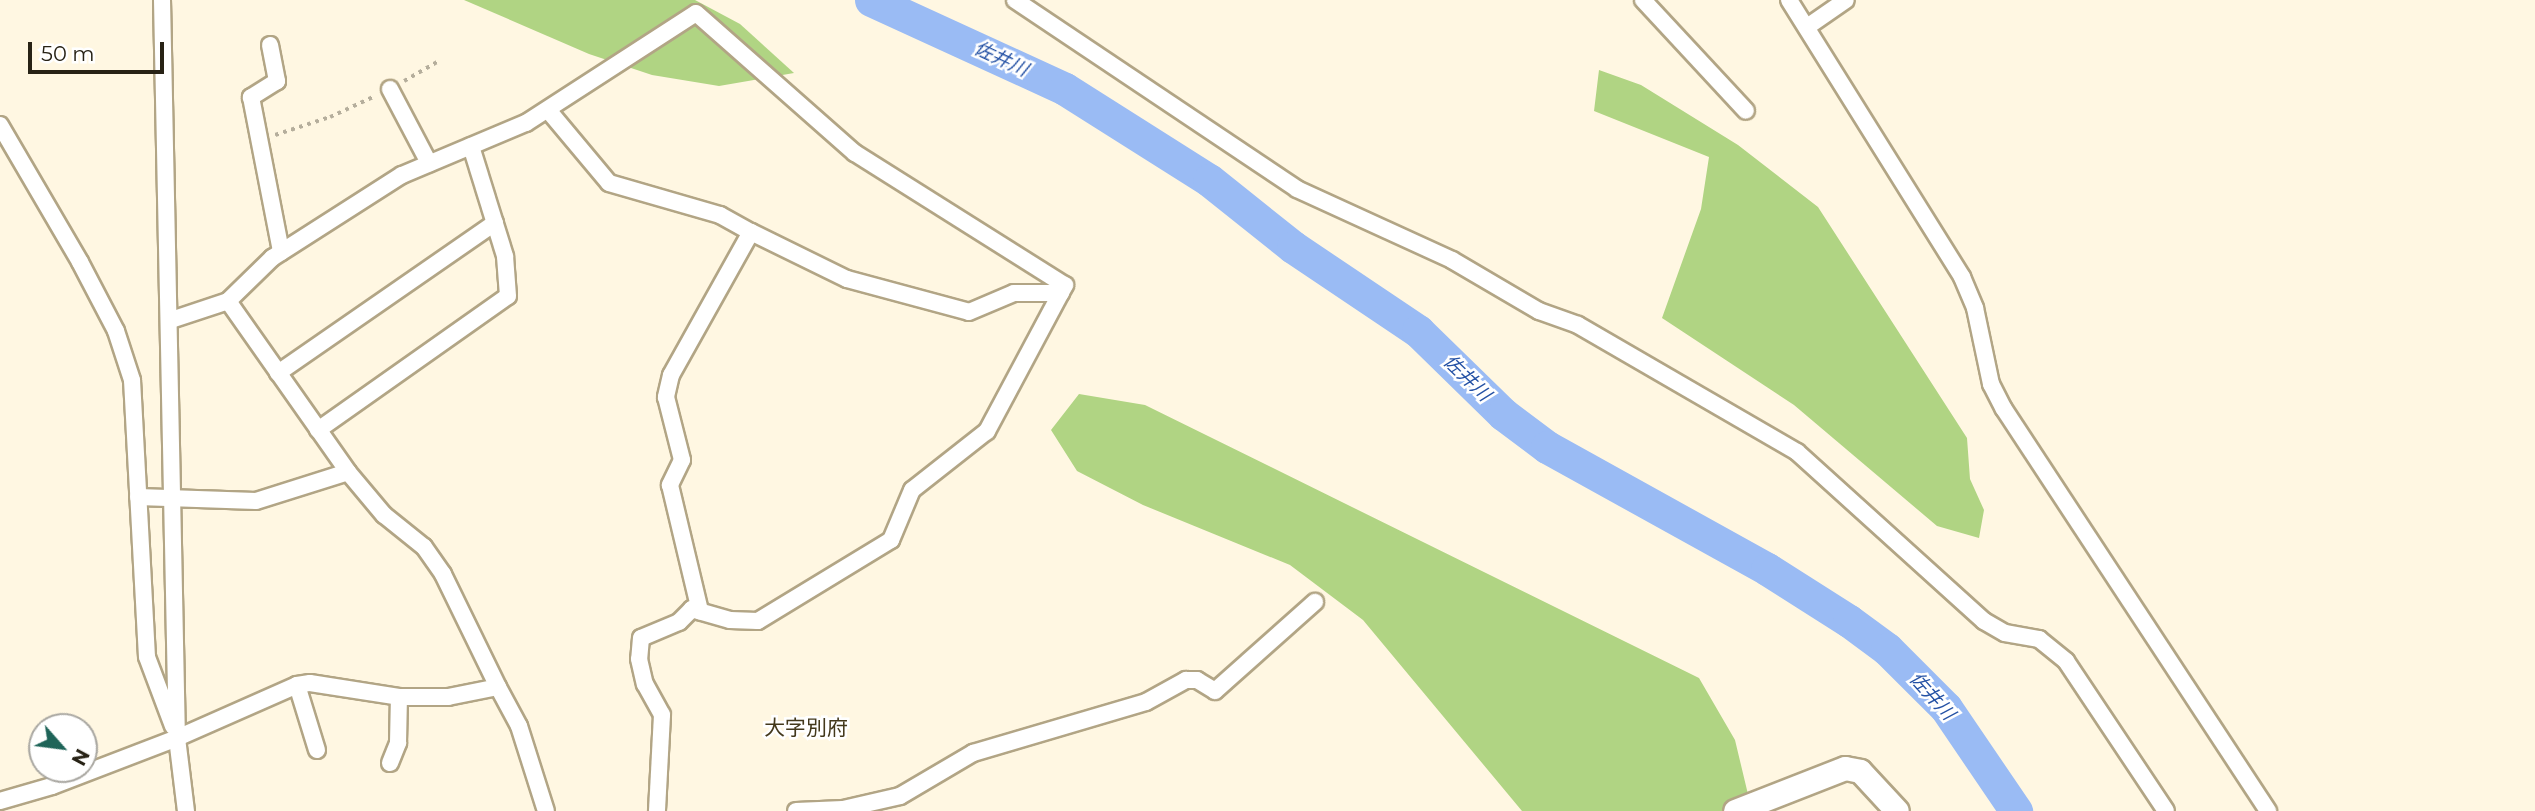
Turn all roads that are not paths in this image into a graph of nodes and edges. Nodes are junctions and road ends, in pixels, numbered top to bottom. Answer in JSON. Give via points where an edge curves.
{"nodes":[{"id":1,"x":162,"y":0,"type":"edge"},
{"id":2,"x":1015,"y":0,"type":"edge"},
{"id":3,"x":1643,"y":0,"type":"edge"},
{"id":4,"x":1789,"y":0,"type":"edge"},
{"id":5,"x":1846,"y":0,"type":"edge"},
{"id":6,"x":1807,"y":27,"type":"junction"},
{"id":7,"x":270,"y":45,"type":"dead end"},
{"id":8,"x":390,"y":89,"type":"road end"},
{"id":9,"x":548,"y":110,"type":"junction"},
{"id":10,"x":1746,"y":111,"type":"dead end"},
{"id":11,"x":0,"y":125,"type":"edge"},
{"id":12,"x":471,"y":146,"type":"junction"},
{"id":13,"x":429,"y":163,"type":"junction"},
{"id":14,"x":495,"y":223,"type":"junction"},
{"id":15,"x":751,"y":232,"type":"junction"},
{"id":16,"x":281,"y":252,"type":"junction"},
{"id":17,"x":1061,"y":293,"type":"junction"},
{"id":18,"x":228,"y":301,"type":"junction"},
{"id":19,"x":171,"y":320,"type":"junction"},
{"id":20,"x":278,"y":373,"type":"junction"},
{"id":21,"x":318,"y":430,"type":"junction"},
{"id":22,"x":348,"y":472,"type":"junction"},
{"id":23,"x":138,"y":497,"type":"junction"},
{"id":24,"x":174,"y":498,"type":"junction"},
{"id":25,"x":1315,"y":602,"type":"dead end"},
{"id":26,"x":700,"y":611,"type":"junction"},
{"id":27,"x":297,"y":685,"type":"junction"},
{"id":28,"x":498,"y":687,"type":"junction"},
{"id":29,"x":399,"y":696,"type":"junction"},
{"id":30,"x":177,"y":738,"type":"junction"},
{"id":31,"x":317,"y":750,"type":"dead end"},
{"id":32,"x":390,"y":763,"type":"dead end"},
{"id":33,"x":0,"y":801,"type":"edge"},
{"id":34,"x":843,"y":810,"type":"edge"},
{"id":35,"x":186,"y":811,"type":"edge"},
{"id":36,"x":546,"y":811,"type":"edge"},
{"id":37,"x":657,"y":811,"type":"edge"},
{"id":38,"x":796,"y":811,"type":"edge"},
{"id":39,"x":1735,"y":811,"type":"edge"},
{"id":40,"x":1897,"y":811,"type":"edge"},
{"id":41,"x":2166,"y":811,"type":"edge"},
{"id":42,"x":2268,"y":811,"type":"edge"}],
"edges":[{"from":1,"to":19,"type":"street"},
{"from":2,"to":41,"type":"street","via":[[1297,189],[1452,260],[1539,311],[1578,325],[1797,452],[1984,621],[2005,633],[2039,639],[2066,662]]},
{"from":3,"to":10,"type":"street"},
{"from":4,"to":6,"type":"street"},
{"from":5,"to":6,"type":"street"},
{"from":6,"to":42,"type":"street","via":[[1962,277],[1975,308],[1991,384],[2004,409]]},
{"from":7,"to":16,"type":"street","via":[[277,81],[251,97]]},
{"from":8,"to":13,"type":"street"},
{"from":9,"to":12,"type":"street"},
{"from":9,"to":15,"type":"street","via":[[609,183],[720,215]]},
{"from":9,"to":17,"type":"street","via":[[696,13],[855,153],[1065,285]]},
{"from":11,"to":23,"type":"street","via":[[116,331],[132,380]]},
{"from":12,"to":13,"type":"street"},
{"from":12,"to":14,"type":"street"},
{"from":13,"to":16,"type":"street","via":[[402,175]]},
{"from":14,"to":20,"type":"street"},
{"from":14,"to":21,"type":"street","via":[[505,256],[508,296]]},
{"from":15,"to":17,"type":"street","via":[[847,279],[970,312],[1014,293]]},
{"from":15,"to":26,"type":"street","via":[[671,375],[666,397],[682,460],[670,485]]},
{"from":16,"to":18,"type":"street"},
{"from":17,"to":26,"type":"street","via":[[987,432],[912,490],[891,540],[758,621],[730,620]]},
{"from":18,"to":19,"type":"street"},
{"from":18,"to":20,"type":"street"},
{"from":19,"to":24,"type":"street"},
{"from":20,"to":21,"type":"street"},
{"from":21,"to":22,"type":"street"},
{"from":22,"to":24,"type":"street","via":[[256,501]]},
{"from":22,"to":28,"type":"street","via":[[384,515],[424,547],[443,574]]},
{"from":23,"to":24,"type":"street"},
{"from":23,"to":30,"type":"street","via":[[147,657]]},
{"from":24,"to":30,"type":"street"},
{"from":25,"to":34,"type":"street","via":[[1215,691],[1197,680],[1186,680],[1146,702],[973,753],[900,796]]},
{"from":26,"to":37,"type":"street","via":[[692,609],[678,622],[641,638],[639,659],[645,684],[662,715]]},
{"from":27,"to":29,"type":"street","via":[[310,682]]},
{"from":27,"to":30,"type":"street"},
{"from":27,"to":31,"type":"street"},
{"from":28,"to":29,"type":"street","via":[[448,697]]},
{"from":28,"to":36,"type":"street","via":[[519,726]]},
{"from":29,"to":32,"type":"street","via":[[398,743]]},
{"from":30,"to":33,"type":"street"},
{"from":30,"to":35,"type":"street"},
{"from":34,"to":38,"type":"street"},
{"from":39,"to":40,"type":"street","via":[[1846,768],[1860,771]]}]}
